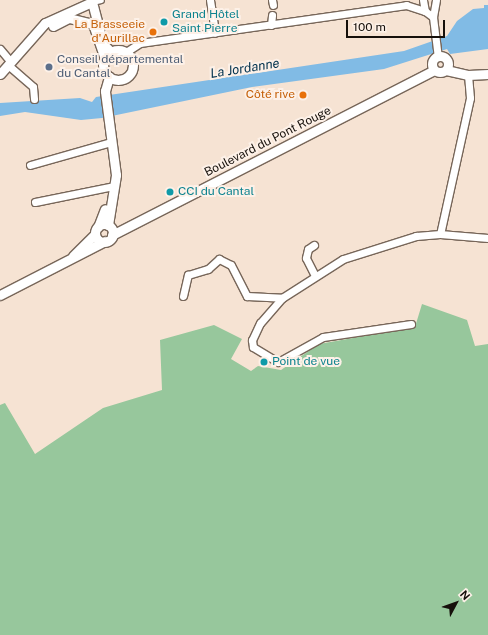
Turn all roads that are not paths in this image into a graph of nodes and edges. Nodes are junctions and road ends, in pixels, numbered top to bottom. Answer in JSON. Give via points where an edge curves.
{"nodes":[{"id":1,"x":210,"y":0,"type":"edge"},
{"id":2,"x":423,"y":0,"type":"edge"},
{"id":3,"x":436,"y":0,"type":"edge"},
{"id":4,"x":96,"y":1,"type":"edge"},
{"id":5,"x":414,"y":3,"type":"edge"},
{"id":6,"x":425,"y":11,"type":"junction"},
{"id":7,"x":272,"y":15,"type":"dead end"},
{"id":8,"x":433,"y":17,"type":"junction"},
{"id":9,"x":271,"y":25,"type":"junction"},
{"id":10,"x":215,"y":33,"type":"junction"},
{"id":11,"x":0,"y":48,"type":"edge"},
{"id":12,"x":126,"y":52,"type":"junction"},
{"id":13,"x":438,"y":54,"type":"junction"},
{"id":14,"x":108,"y":55,"type":"junction"},
{"id":15,"x":9,"y":63,"type":"junction"},
{"id":16,"x":434,"y":70,"type":"junction"},
{"id":17,"x":446,"y":70,"type":"junction"},
{"id":18,"x":0,"y":74,"type":"edge"},
{"id":19,"x":488,"y":74,"type":"edge"},
{"id":20,"x":468,"y":75,"type":"junction"},
{"id":21,"x":109,"y":77,"type":"junction"},
{"id":22,"x":34,"y":98,"type":"dead end"},
{"id":23,"x":111,"y":141,"type":"junction"},
{"id":24,"x":30,"y":165,"type":"dead end"},
{"id":25,"x":110,"y":167,"type":"junction"},
{"id":26,"x":116,"y":178,"type":"junction"},
{"id":27,"x":110,"y":187,"type":"junction"},
{"id":28,"x":35,"y":202,"type":"dead end"},
{"id":29,"x":109,"y":215,"type":"junction"},
{"id":30,"x":108,"y":225,"type":"junction"},
{"id":31,"x":96,"y":230,"type":"junction"},
{"id":32,"x":440,"y":234,"type":"junction"},
{"id":33,"x":112,"y":235,"type":"junction"},
{"id":34,"x":488,"y":238,"type":"edge"},
{"id":35,"x":105,"y":241,"type":"junction"},
{"id":36,"x":314,"y":245,"type":"dead end"},
{"id":37,"x":71,"y":258,"type":"junction"},
{"id":38,"x":315,"y":276,"type":"junction"},
{"id":39,"x":0,"y":295,"type":"edge"},
{"id":40,"x":184,"y":296,"type":"dead end"},
{"id":41,"x":282,"y":298,"type":"junction"},
{"id":42,"x":411,"y":324,"type":"dead end"}],
"edges":[{"from":1,"to":10,"type":"street"},
{"from":2,"to":6,"type":"street"},
{"from":3,"to":8,"type":"street"},
{"from":4,"to":14,"type":"main road","via":[[103,44]]},
{"from":4,"to":15,"type":"main road","via":[[45,23]]},
{"from":5,"to":6,"type":"street"},
{"from":5,"to":9,"type":"street"},
{"from":6,"to":8,"type":"street"},
{"from":7,"to":9,"type":"street"},
{"from":8,"to":13,"type":"street"},
{"from":9,"to":10,"type":"street"},
{"from":10,"to":12,"type":"street","via":[[140,43]]},
{"from":11,"to":15,"type":"street"},
{"from":12,"to":14,"type":"main road"},
{"from":12,"to":21,"type":"main road","via":[[133,62],[130,75],[117,80]]},
{"from":13,"to":16,"type":"main road","via":[[432,62]]},
{"from":13,"to":17,"type":"main road","via":[[448,62]]},
{"from":14,"to":15,"type":"main road","via":[[93,24],[69,18],[44,31]]},
{"from":14,"to":21,"type":"main road","via":[[103,68]]},
{"from":15,"to":18,"type":"main road"},
{"from":15,"to":22,"type":"street","via":[[32,87]]},
{"from":16,"to":17,"type":"main road"},
{"from":16,"to":33,"type":"main road","name":"Boulevard du Pont Rouge"},
{"from":17,"to":20,"type":"main road"},
{"from":19,"to":20,"type":"main road"},
{"from":20,"to":32,"type":"street","via":[[470,98]]},
{"from":21,"to":23,"type":"main road","via":[[105,91]]},
{"from":23,"to":24,"type":"street"},
{"from":23,"to":25,"type":"main road"},
{"from":23,"to":26,"type":"main road"},
{"from":25,"to":26,"type":"main road"},
{"from":25,"to":27,"type":"main road"},
{"from":26,"to":29,"type":"main road"},
{"from":27,"to":28,"type":"street"},
{"from":27,"to":29,"type":"main road"},
{"from":27,"to":31,"type":"main road"},
{"from":29,"to":30,"type":"main road"},
{"from":30,"to":31,"type":"main road"},
{"from":30,"to":33,"type":"main road"},
{"from":31,"to":35,"type":"main road"},
{"from":31,"to":37,"type":"main road"},
{"from":32,"to":34,"type":"street"},
{"from":32,"to":38,"type":"street","via":[[416,236],[343,259]]},
{"from":33,"to":35,"type":"main road","name":"Boulevard du Pont Rouge"},
{"from":35,"to":37,"type":"main road","name":"Boulevard du Pont Rouge"},
{"from":36,"to":38,"type":"street","via":[[308,249],[306,258]]},
{"from":37,"to":39,"type":"main road","name":"Boulevard du Pont Rouge"},
{"from":38,"to":41,"type":"street"},
{"from":40,"to":41,"type":"street","via":[[188,275],[208,269],[219,259],[231,265],[247,296]]},
{"from":41,"to":42,"type":"street","via":[[260,324],[252,340],[253,347],[278,362],[323,337]]}]}
